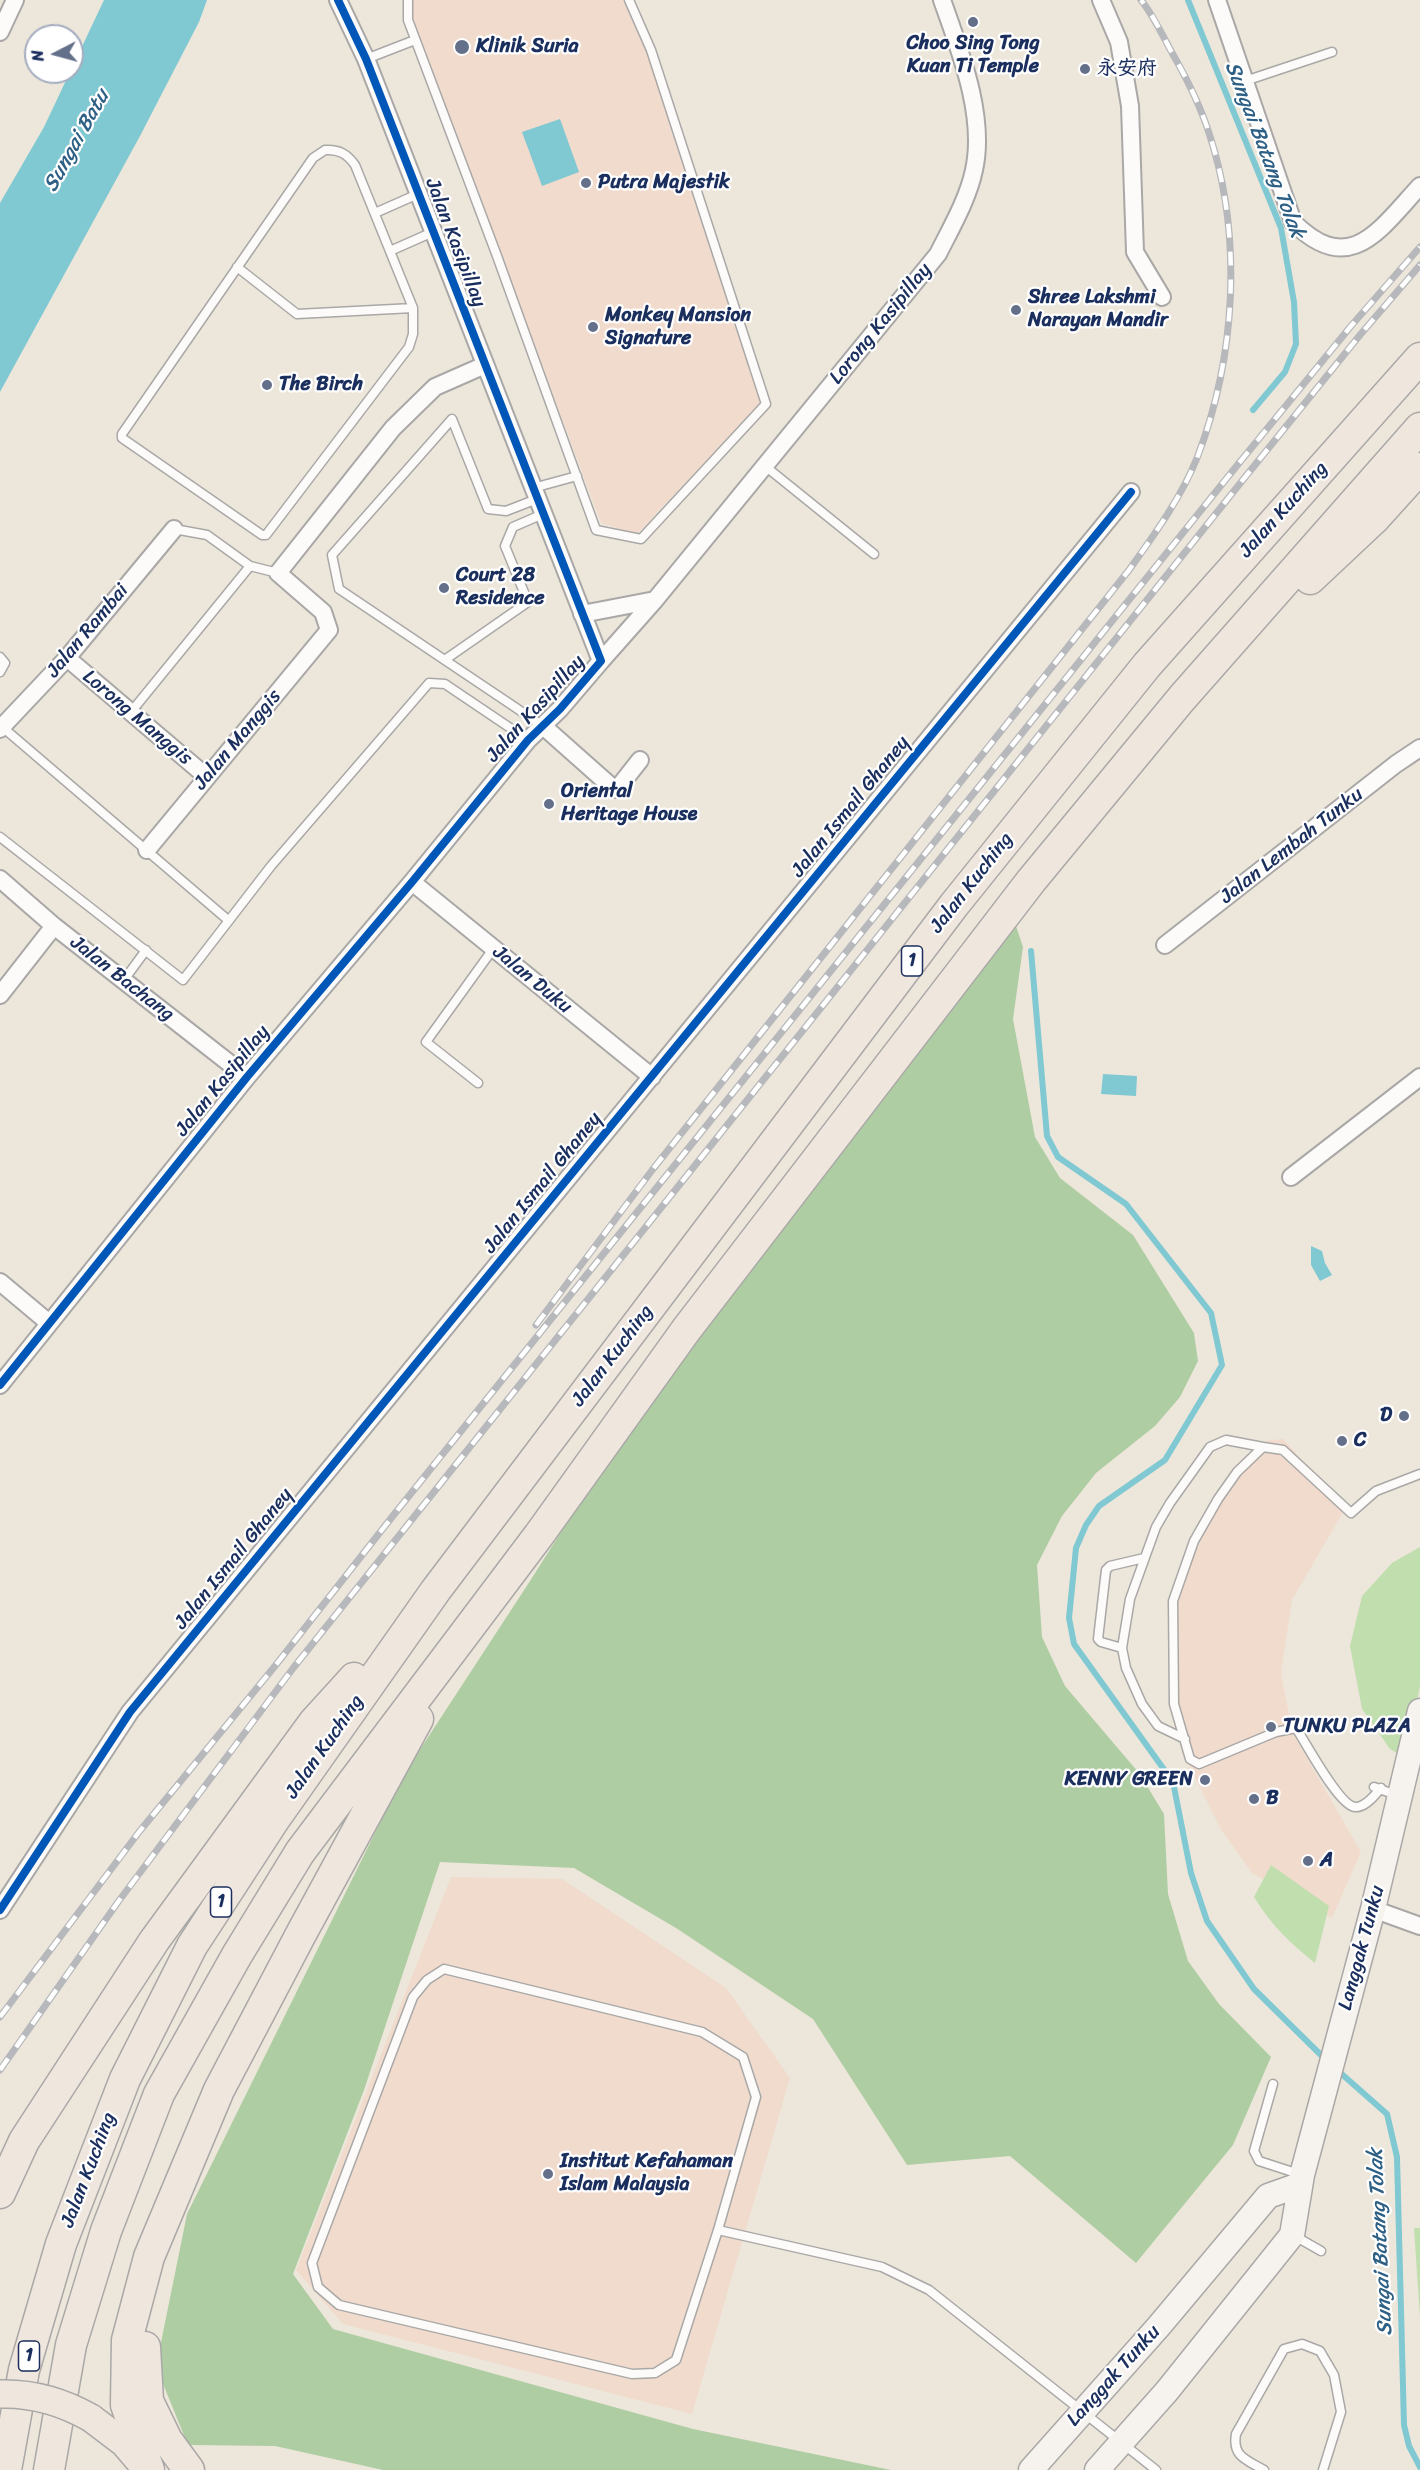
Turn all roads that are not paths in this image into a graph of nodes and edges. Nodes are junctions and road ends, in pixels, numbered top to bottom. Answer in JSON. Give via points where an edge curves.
{"nodes":[{"id":1,"x":15,"y":0,"type":"edge"},
{"id":2,"x":338,"y":0,"type":"edge"},
{"id":3,"x":408,"y":0,"type":"edge"},
{"id":4,"x":629,"y":0,"type":"edge"},
{"id":5,"x":942,"y":0,"type":"edge"},
{"id":6,"x":1101,"y":0,"type":"edge"},
{"id":7,"x":1217,"y":0,"type":"edge"},
{"id":8,"x":0,"y":32,"type":"edge"},
{"id":9,"x":415,"y":40,"type":"junction"},
{"id":10,"x":1332,"y":52,"type":"dead end"},
{"id":11,"x":366,"y":59,"type":"junction"},
{"id":12,"x":1245,"y":81,"type":"junction"},
{"id":13,"x":1420,"y":186,"type":"edge"},
{"id":14,"x":418,"y":194,"type":"junction"},
{"id":15,"x":375,"y":213,"type":"junction"},
{"id":16,"x":434,"y":232,"type":"junction"},
{"id":17,"x":390,"y":251,"type":"junction"},
{"id":18,"x":237,"y":267,"type":"junction"},
{"id":19,"x":1161,"y":297,"type":"dead end"},
{"id":20,"x":414,"y":308,"type":"junction"},
{"id":21,"x":1420,"y":358,"type":"edge"},
{"id":22,"x":485,"y":365,"type":"junction"},
{"id":23,"x":1420,"y":428,"type":"edge"},
{"id":24,"x":765,"y":466,"type":"junction"},
{"id":25,"x":1420,"y":468,"type":"edge"},
{"id":26,"x":577,"y":476,"type":"junction"},
{"id":27,"x":1131,"y":492,"type":"dead end"},
{"id":28,"x":537,"y":500,"type":"junction"},
{"id":29,"x":174,"y":529,"type":"joint"},
{"id":30,"x":874,"y":554,"type":"dead end"},
{"id":31,"x":250,"y":566,"type":"junction"},
{"id":32,"x":278,"y":573,"type":"junction"},
{"id":33,"x":655,"y":600,"type":"junction"},
{"id":34,"x":582,"y":614,"type":"junction"},
{"id":35,"x":0,"y":657,"type":"edge"},
{"id":36,"x":67,"y":658,"type":"junction"},
{"id":37,"x":446,"y":659,"type":"junction"},
{"id":38,"x":601,"y":661,"type":"junction"},
{"id":39,"x":0,"y":672,"type":"edge"},
{"id":40,"x":1182,"y":698,"type":"junction"},
{"id":41,"x":131,"y":712,"type":"junction"},
{"id":42,"x":543,"y":726,"type":"junction"},
{"id":43,"x":1,"y":727,"type":"edge"},
{"id":44,"x":528,"y":740,"type":"junction"},
{"id":45,"x":1420,"y":748,"type":"edge"},
{"id":46,"x":640,"y":760,"type":"dead end"},
{"id":47,"x":207,"y":777,"type":"junction"},
{"id":48,"x":0,"y":837,"type":"edge"},
{"id":49,"x":147,"y":850,"type":"junction"},
{"id":50,"x":0,"y":879,"type":"edge"},
{"id":51,"x":412,"y":882,"type":"junction"},
{"id":52,"x":228,"y":920,"type":"junction"},
{"id":53,"x":54,"y":926,"type":"junction"},
{"id":54,"x":1165,"y":945,"type":"dead end"},
{"id":55,"x":493,"y":949,"type":"junction"},
{"id":56,"x":146,"y":950,"type":"junction"},
{"id":57,"x":124,"y":980,"type":"junction"},
{"id":58,"x":0,"y":994,"type":"edge"},
{"id":59,"x":247,"y":1077,"type":"junction"},
{"id":60,"x":652,"y":1077,"type":"junction"},
{"id":61,"x":1420,"y":1077,"type":"edge"},
{"id":62,"x":478,"y":1083,"type":"dead end"},
{"id":63,"x":1291,"y":1177,"type":"dead end"},
{"id":64,"x":0,"y":1282,"type":"edge"},
{"id":65,"x":50,"y":1323,"type":"junction"},
{"id":66,"x":0,"y":1385,"type":"edge"},
{"id":67,"x":1263,"y":1447,"type":"junction"},
{"id":68,"x":1420,"y":1474,"type":"edge"},
{"id":69,"x":1144,"y":1558,"type":"junction"},
{"id":70,"x":436,"y":1590,"type":"junction"},
{"id":71,"x":468,"y":1629,"type":"junction"},
{"id":72,"x":1122,"y":1648,"type":"junction"},
{"id":73,"x":1420,"y":1711,"type":"edge"},
{"id":74,"x":1185,"y":1739,"type":"junction"},
{"id":75,"x":1385,"y":1790,"type":"junction"},
{"id":76,"x":1373,"y":1909,"type":"junction"},
{"id":77,"x":0,"y":1910,"type":"edge"},
{"id":78,"x":1420,"y":1926,"type":"edge"},
{"id":79,"x":1273,"y":2084,"type":"dead end"},
{"id":80,"x":1300,"y":2180,"type":"junction"},
{"id":81,"x":0,"y":2193,"type":"edge"},
{"id":82,"x":718,"y":2230,"type":"junction"},
{"id":83,"x":1292,"y":2235,"type":"junction"},
{"id":84,"x":1321,"y":2251,"type":"dead end"},
{"id":85,"x":149,"y":2257,"type":"junction"},
{"id":86,"x":0,"y":2394,"type":"edge"},
{"id":87,"x":1083,"y":2412,"type":"junction"},
{"id":88,"x":1121,"y":2443,"type":"junction"},
{"id":89,"x":6,"y":2470,"type":"edge"},
{"id":90,"x":49,"y":2470,"type":"edge"},
{"id":91,"x":148,"y":2470,"type":"edge"},
{"id":92,"x":189,"y":2470,"type":"edge"},
{"id":93,"x":1031,"y":2470,"type":"edge"},
{"id":94,"x":1097,"y":2470,"type":"edge"},
{"id":95,"x":1156,"y":2470,"type":"edge"},
{"id":96,"x":1264,"y":2470,"type":"edge"},
{"id":97,"x":1323,"y":2470,"type":"edge"}],
"edges":[{"from":1,"to":8,"type":"street"},
{"from":2,"to":11,"type":"street","name":"Jalan Kasipillay"},
{"from":3,"to":9,"type":"lane","via":[[408,20]]},
{"from":4,"to":26,"type":"lane","via":[[651,50],[766,404],[641,539],[596,530]]},
{"from":5,"to":24,"type":"street","name":"Lorong Kasipillay","via":[[964,63],[978,141],[974,171],[963,201],[938,254]]},
{"from":6,"to":19,"type":"street","via":[[1119,42],[1130,106],[1135,252]]},
{"from":7,"to":12,"type":"street"},
{"from":9,"to":11,"type":"lane"},
{"from":9,"to":26,"type":"lane"},
{"from":10,"to":12,"type":"lane"},
{"from":11,"to":14,"type":"street","name":"Jalan Kasipillay"},
{"from":12,"to":13,"type":"street","via":[[1293,222],[1307,236],[1327,246],[1356,246],[1375,234]]},
{"from":14,"to":15,"type":"lane"},
{"from":14,"to":16,"type":"street","name":"Jalan Kasipillay"},
{"from":15,"to":17,"type":"lane"},
{"from":15,"to":18,"type":"lane","via":[[355,165],[347,155],[325,150],[313,158]]},
{"from":16,"to":17,"type":"lane"},
{"from":16,"to":22,"type":"street","name":"Jalan Kasipillay"},
{"from":17,"to":20,"type":"lane"},
{"from":18,"to":20,"type":"lane","via":[[297,314]]},
{"from":18,"to":20,"type":"lane","via":[[122,438],[262,535],[266,535],[409,347]]},
{"from":21,"to":70,"type":"highway","name":"Jalan Kuching","number":"1","via":[[1147,665],[962,895]]},
{"from":22,"to":28,"type":"street","name":"Jalan Kasipillay"},
{"from":22,"to":32,"type":"street","via":[[435,387],[393,428]]},
{"from":23,"to":40,"type":"highway","name":"Jalan Kuching","number":"1"},
{"from":24,"to":30,"type":"lane"},
{"from":24,"to":33,"type":"street","name":"Lorong Kasipillay"},
{"from":25,"to":40,"type":"highway","via":[[1375,518]]},
{"from":26,"to":28,"type":"lane"},
{"from":27,"to":60,"type":"street","name":"Jalan Ismail Ghaney"},
{"from":28,"to":34,"type":"street","name":"Jalan Kasipillay"},
{"from":28,"to":37,"type":"lane","via":[[513,527],[505,546],[528,602]]},
{"from":28,"to":37,"type":"lane","via":[[506,511],[488,509],[452,419],[332,555],[339,589]]},
{"from":29,"to":31,"type":"lane","via":[[207,535]]},
{"from":29,"to":36,"type":"street","name":"Jalan Rambai"},
{"from":31,"to":32,"type":"lane"},
{"from":31,"to":41,"type":"lane"},
{"from":32,"to":47,"type":"street","name":"Jalan Manggis","via":[[323,612],[329,630]]},
{"from":33,"to":34,"type":"street"},
{"from":33,"to":38,"type":"street","name":"Lorong Kasipillay"},
{"from":34,"to":38,"type":"street","name":"Jalan Kasipillay"},
{"from":35,"to":39,"type":"lane","via":[[5,663]]},
{"from":36,"to":41,"type":"street","name":"Lorong Manggis"},
{"from":36,"to":43,"type":"street","name":"Jalan Rambai"},
{"from":37,"to":42,"type":"lane"},
{"from":38,"to":42,"type":"street","name":"Jalan Kasipillay"},
{"from":40,"to":71,"type":"highway","name":"Jalan Kuching","number":"1","via":[[1031,880],[693,1321]]},
{"from":41,"to":47,"type":"street","name":"Lorong Manggis"},
{"from":42,"to":44,"type":"street","name":"Jalan Kasipillay"},
{"from":42,"to":46,"type":"street","via":[[614,789]]},
{"from":43,"to":49,"type":"lane"},
{"from":44,"to":51,"type":"street","name":"Jalan Kasipillay"},
{"from":44,"to":52,"type":"lane","via":[[445,684],[429,683]]},
{"from":45,"to":54,"type":"street","name":"Jalan Lembah Tunku"},
{"from":47,"to":49,"type":"street","name":"Jalan Manggis"},
{"from":48,"to":56,"type":"lane"},
{"from":49,"to":52,"type":"lane"},
{"from":50,"to":53,"type":"street","name":"Jalan Bachang"},
{"from":51,"to":55,"type":"street","name":"Jalan Duku"},
{"from":51,"to":59,"type":"street","name":"Jalan Kasipillay"},
{"from":52,"to":56,"type":"lane","via":[[183,980]]},
{"from":53,"to":57,"type":"street","name":"Jalan Bachang"},
{"from":53,"to":58,"type":"street"},
{"from":55,"to":60,"type":"street","name":"Jalan Duku"},
{"from":55,"to":62,"type":"lane","via":[[426,1042]]},
{"from":56,"to":57,"type":"lane"},
{"from":57,"to":59,"type":"street","name":"Jalan Bachang"},
{"from":59,"to":65,"type":"street","name":"Jalan Kasipillay"},
{"from":60,"to":77,"type":"street","name":"Jalan Ismail Ghaney","via":[[130,1712]]},
{"from":61,"to":63,"type":"street"},
{"from":64,"to":65,"type":"street"},
{"from":65,"to":66,"type":"street","name":"Jalan Kasipillay"},
{"from":67,"to":68,"type":"lane","via":[[1283,1450],[1351,1513],[1376,1491]]},
{"from":67,"to":69,"type":"lane","via":[[1226,1440],[1210,1447],[1170,1503]]},
{"from":67,"to":74,"type":"lane","via":[[1237,1472],[1218,1499],[1194,1541],[1173,1601],[1174,1704]]},
{"from":69,"to":72,"type":"lane","via":[[1130,1599]]},
{"from":69,"to":72,"type":"lane","via":[[1106,1570],[1098,1639]]},
{"from":70,"to":81,"type":"highway","via":[[314,1722],[154,1941],[24,2141]]},
{"from":70,"to":89,"type":"highway","name":"Jalan Kuching","number":"1","via":[[274,1820],[192,1946],[125,2079],[61,2244],[24,2370]]},
{"from":71,"to":85,"type":"highway","via":[[219,2090]]},
{"from":71,"to":90,"type":"highway","name":"Jalan Kuching","number":"1","via":[[300,1852],[159,2094],[106,2231],[71,2345]]},
{"from":72,"to":74,"type":"lane","via":[[1142,1704],[1158,1726]]},
{"from":73,"to":75,"type":"street","name":"Langgak Tunku"},
{"from":74,"to":75,"type":"lane","via":[[1190,1759],[1199,1764],[1276,1732],[1296,1728],[1337,1793],[1351,1806],[1357,1808]]},
{"from":75,"to":76,"type":"street","name":"Langgak Tunku"},
{"from":76,"to":78,"type":"street"},
{"from":76,"to":80,"type":"street","name":"Langgak Tunku"},
{"from":79,"to":80,"type":"lane","via":[[1254,2151],[1259,2161]]},
{"from":80,"to":83,"type":"street","name":"Langgak Tunku"},
{"from":80,"to":87,"type":"street","name":"Langgak Tunku","via":[[1268,2196]]},
{"from":82,"to":82,"type":"lane","via":[[676,2360],[656,2373],[632,2374],[339,2305],[318,2287],[312,2263],[413,1997],[427,1980],[444,1969],[702,2032],[744,2057],[756,2097]]},
{"from":82,"to":87,"type":"lane","via":[[882,2267],[929,2290]]},
{"from":83,"to":84,"type":"lane"},
{"from":83,"to":88,"type":"street"},
{"from":85,"to":91,"type":"highway","via":[[127,2340],[126,2406]]},
{"from":85,"to":92,"type":"highway","via":[[144,2348],[148,2401],[166,2440]]},
{"from":86,"to":91,"type":"main road","bridge":true,"via":[[43,2398],[68,2406],[124,2442]]},
{"from":87,"to":88,"type":"lane"},
{"from":87,"to":93,"type":"street","name":"Langgak Tunku"},
{"from":88,"to":94,"type":"street"},
{"from":88,"to":95,"type":"lane"},
{"from":96,"to":97,"type":"lane","via":[[1237,2453],[1236,2434],[1284,2349],[1302,2344],[1320,2351],[1325,2359],[1334,2375],[1341,2412]]}]}
